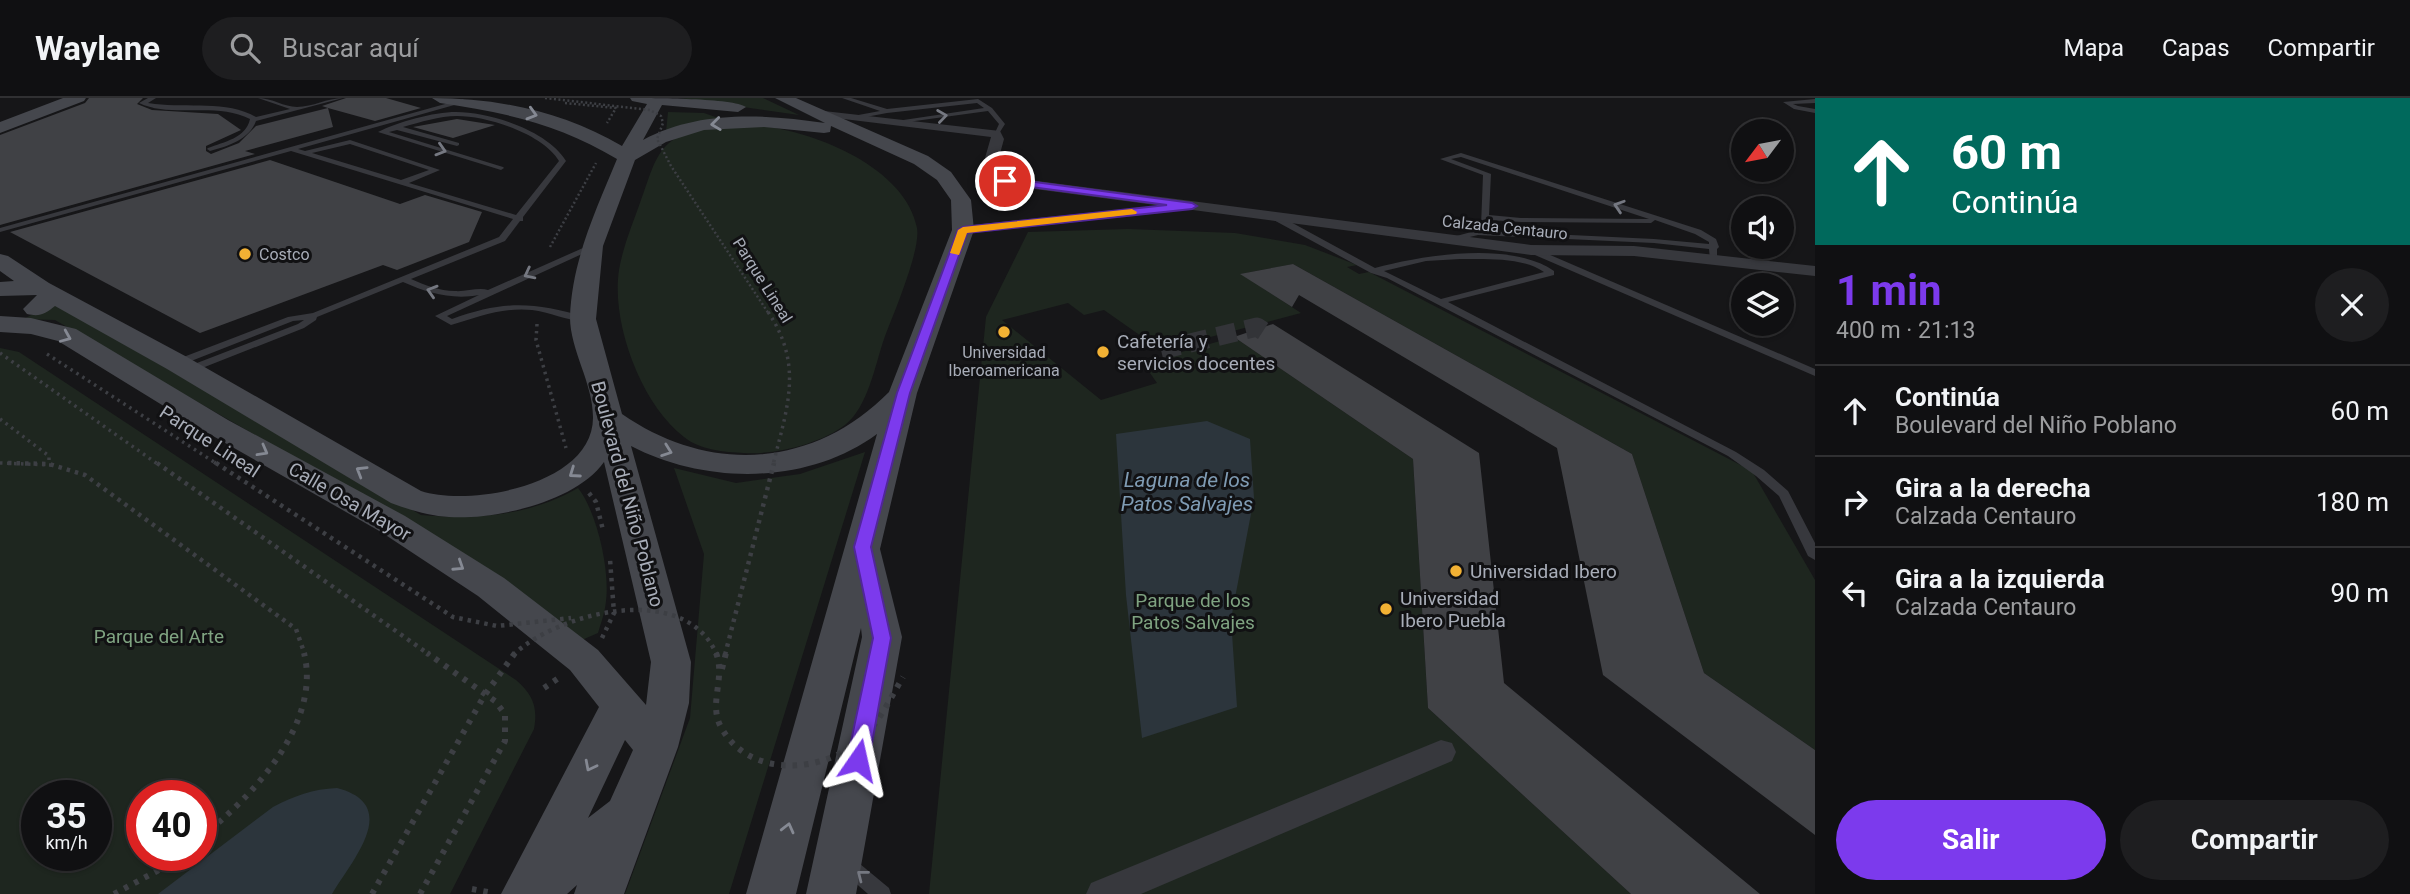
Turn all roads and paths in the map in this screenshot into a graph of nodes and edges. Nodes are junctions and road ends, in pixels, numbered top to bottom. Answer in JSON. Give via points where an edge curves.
{"nodes":[{"id":1,"x":78,"y":98,"type":"edge"},
{"id":2,"x":153,"y":98,"type":"edge"},
{"id":3,"x":261,"y":98,"type":"edge"},
{"id":4,"x":545,"y":98,"type":"edge"},
{"id":5,"x":638,"y":98,"type":"edge"},
{"id":6,"x":783,"y":98,"type":"edge"},
{"id":7,"x":845,"y":98,"type":"edge"},
{"id":8,"x":333,"y":99,"type":"edge"},
{"id":9,"x":536,"y":99,"type":"edge"},
{"id":10,"x":656,"y":99,"type":"edge"},
{"id":11,"x":1798,"y":99,"type":"edge"},
{"id":12,"x":453,"y":100,"type":"edge"},
{"id":13,"x":1815,"y":101,"type":"edge"},
{"id":14,"x":224,"y":102,"type":"dead end"},
{"id":15,"x":215,"y":106,"type":"junction"},
{"id":16,"x":616,"y":108,"type":"dead end"},
{"id":17,"x":296,"y":109,"type":"junction"},
{"id":18,"x":990,"y":109,"type":"junction"},
{"id":19,"x":1815,"y":111,"type":"edge"},
{"id":20,"x":890,"y":117,"type":"junction"},
{"id":21,"x":253,"y":120,"type":"junction"},
{"id":22,"x":4,"y":125,"type":"edge"},
{"id":23,"x":856,"y":125,"type":"junction"},
{"id":24,"x":365,"y":127,"type":"junction"},
{"id":25,"x":397,"y":128,"type":"junction"},
{"id":26,"x":382,"y":132,"type":"junction"},
{"id":27,"x":996,"y":134,"type":"junction"},
{"id":28,"x":457,"y":144,"type":"dead end"},
{"id":29,"x":211,"y":149,"type":"dead end"},
{"id":30,"x":290,"y":149,"type":"junction"},
{"id":31,"x":305,"y":154,"type":"junction"},
{"id":32,"x":614,"y":155,"type":"junction"},
{"id":33,"x":501,"y":168,"type":"dead end"},
{"id":34,"x":404,"y":181,"type":"junction"},
{"id":35,"x":1192,"y":206,"type":"junction"},
{"id":36,"x":1273,"y":216,"type":"junction"},
{"id":37,"x":1486,"y":217,"type":"junction"},
{"id":38,"x":520,"y":219,"type":"junction"},
{"id":39,"x":1293,"y":219,"type":"junction"},
{"id":40,"x":1662,"y":221,"type":"junction"},
{"id":41,"x":0,"y":230,"type":"edge"},
{"id":42,"x":963,"y":230,"type":"junction"},
{"id":43,"x":1478,"y":233,"type":"junction"},
{"id":44,"x":1452,"y":240,"type":"junction"},
{"id":45,"x":592,"y":246,"type":"junction"},
{"id":46,"x":1531,"y":250,"type":"junction"},
{"id":47,"x":1714,"y":253,"type":"junction"},
{"id":48,"x":0,"y":261,"type":"edge"},
{"id":49,"x":544,"y":266,"type":"junction"},
{"id":50,"x":1815,"y":271,"type":"edge"},
{"id":51,"x":1382,"y":272,"type":"junction"},
{"id":52,"x":405,"y":280,"type":"junction"},
{"id":53,"x":508,"y":285,"type":"junction"},
{"id":54,"x":0,"y":289,"type":"edge"},
{"id":55,"x":45,"y":290,"type":"junction"},
{"id":56,"x":1439,"y":302,"type":"junction"},
{"id":57,"x":538,"y":307,"type":"junction"},
{"id":58,"x":583,"y":319,"type":"junction"},
{"id":59,"x":0,"y":323,"type":"edge"},
{"id":60,"x":0,"y":353,"type":"edge"},
{"id":61,"x":46,"y":353,"type":"dead end"},
{"id":62,"x":183,"y":367,"type":"junction"},
{"id":63,"x":1815,"y":373,"type":"edge"},
{"id":64,"x":904,"y":393,"type":"junction"},
{"id":65,"x":608,"y":418,"type":"junction"},
{"id":66,"x":0,"y":419,"type":"edge"},
{"id":67,"x":192,"y":448,"type":"junction"},
{"id":68,"x":185,"y":451,"type":"dead end"},
{"id":69,"x":0,"y":463,"type":"edge"},
{"id":70,"x":48,"y":464,"type":"junction"},
{"id":71,"x":576,"y":473,"type":"junction"},
{"id":72,"x":604,"y":535,"type":"dead end"},
{"id":73,"x":863,"y":547,"type":"junction"},
{"id":74,"x":1814,"y":551,"type":"edge"},
{"id":75,"x":610,"y":557,"type":"dead end"},
{"id":76,"x":594,"y":613,"type":"junction"},
{"id":77,"x":584,"y":660,"type":"junction"},
{"id":78,"x":721,"y":673,"type":"junction"},
{"id":79,"x":903,"y":677,"type":"dead end"},
{"id":80,"x":544,"y":688,"type":"dead end"},
{"id":81,"x":621,"y":705,"type":"junction"},
{"id":82,"x":656,"y":747,"type":"junction"},
{"id":83,"x":1441,"y":752,"type":"dead end"},
{"id":84,"x":628,"y":814,"type":"junction"},
{"id":85,"x":217,"y":826,"type":"edge"},
{"id":86,"x":158,"y":871,"type":"edge"},
{"id":87,"x":835,"y":876,"type":"edge"},
{"id":88,"x":114,"y":894,"type":"edge"},
{"id":89,"x":372,"y":894,"type":"edge"},
{"id":90,"x":420,"y":894,"type":"edge"},
{"id":91,"x":527,"y":894,"type":"edge"},
{"id":92,"x":599,"y":894,"type":"edge"},
{"id":93,"x":771,"y":894,"type":"edge"},
{"id":94,"x":882,"y":894,"type":"edge"},
{"id":95,"x":1103,"y":894,"type":"edge"}],
"edges":[{"from":1,"to":22,"type":"street"},
{"from":2,"to":15,"type":"lane","via":[[142,103]]},
{"from":3,"to":17,"type":"lane"},
{"from":4,"to":78,"type":"path","name":"Parque Lineal","bridge":true,"via":[[650,110],[662,116],[657,139],[671,166],[778,327],[789,365],[791,394]]},
{"from":5,"to":10,"type":"street"},
{"from":6,"to":23,"type":"street"},
{"from":7,"to":20,"type":"lane"},
{"from":8,"to":17,"type":"lane"},
{"from":9,"to":16,"type":"path"},
{"from":10,"to":23,"type":"street"},
{"from":10,"to":32,"type":"street","name":"Boulevard del Niño Poblano","via":[[635,137]]},
{"from":11,"to":13,"type":"lane"},
{"from":11,"to":19,"type":"lane","via":[[1786,102]]},
{"from":12,"to":24,"type":"lane"},
{"from":12,"to":32,"type":"street","one_way":true,"via":[[551,120],[593,135]]},
{"from":14,"to":15,"type":"lane"},
{"from":15,"to":21,"type":"lane","via":[[243,111]]},
{"from":17,"to":21,"type":"lane"},
{"from":20,"to":18,"type":"lane","one_way":true},
{"from":18,"to":20,"type":"lane","via":[[972,101]]},
{"from":18,"to":27,"type":"lane","via":[[1002,124]]},
{"from":20,"to":23,"type":"street"},
{"from":20,"to":27,"type":"street"},
{"from":21,"to":29,"type":"lane","via":[[242,136]]},
{"from":23,"to":32,"type":"street","one_way":true,"via":[[727,122],[668,135]]},
{"from":23,"to":42,"type":"street","via":[[944,177],[961,200]]},
{"from":24,"to":26,"type":"lane"},
{"from":24,"to":30,"type":"lane"},
{"from":25,"to":26,"type":"lane"},
{"from":25,"to":28,"type":"lane"},
{"from":25,"to":38,"type":"lane","via":[[455,114],[546,142],[562,156],[561,167]]},
{"from":26,"to":33,"type":"lane","one_way":true},
{"from":27,"to":35,"type":"street","name":"Calzada Centauro","via":[[988,172],[991,177]]},
{"from":30,"to":31,"type":"lane"},
{"from":30,"to":41,"type":"lane"},
{"from":31,"to":34,"type":"lane"},
{"from":31,"to":34,"type":"lane","via":[[350,142],[436,170]]},
{"from":32,"to":45,"type":"main road","name":"Boulevard del Niño Poblano"},
{"from":32,"to":49,"type":"path","via":[[550,247]]},
{"from":34,"to":38,"type":"lane"},
{"from":35,"to":36,"type":"street","name":"Calzada Centauro"},
{"from":35,"to":42,"type":"street","name":"Calzada Centauro"},
{"from":36,"to":39,"type":"street","name":"Calzada Centauro"},
{"from":36,"to":51,"type":"lane"},
{"from":37,"to":40,"type":"lane"},
{"from":40,"to":37,"type":"lane","one_way":true,"via":[[1465,155],[1443,158],[1487,174]]},
{"from":37,"to":43,"type":"lane","via":[[1485,227]]},
{"from":38,"to":52,"type":"lane","via":[[502,239]]},
{"from":39,"to":44,"type":"street","name":"Calzada Centauro"},
{"from":39,"to":51,"type":"lane"},
{"from":40,"to":47,"type":"lane","via":[[1713,241]]},
{"from":42,"to":64,"type":"street"},
{"from":43,"to":44,"type":"lane"},
{"from":43,"to":47,"type":"lane","via":[[1654,242]]},
{"from":44,"to":46,"type":"street","name":"Calzada Centauro"},
{"from":45,"to":49,"type":"lane"},
{"from":45,"to":58,"type":"main road","name":"Boulevard del Niño Poblano"},
{"from":46,"to":47,"type":"street","name":"Calzada Centauro"},
{"from":46,"to":63,"type":"lane"},
{"from":47,"to":50,"type":"street","name":"Calzada Centauro"},
{"from":48,"to":55,"type":"street","name":"Calle Osa Mayor"},
{"from":49,"to":53,"type":"lane","one_way":true},
{"from":51,"to":56,"type":"lane"},
{"from":51,"to":56,"type":"lane","via":[[1431,258],[1478,258],[1527,262],[1551,273]]},
{"from":53,"to":52,"type":"lane","one_way":true,"via":[[456,296]]},
{"from":52,"to":62,"type":"lane","via":[[315,315],[301,326]]},
{"from":53,"to":57,"type":"lane","via":[[440,316],[451,322],[497,306]]},
{"from":54,"to":55,"type":"street"},
{"from":55,"to":59,"type":"street","via":[[50,298],[37,309]]},
{"from":55,"to":62,"type":"street","name":"Calle Osa Mayor"},
{"from":56,"to":74,"type":"lane","via":[[1732,454],[1784,494]]},
{"from":57,"to":58,"type":"lane"},
{"from":57,"to":71,"type":"path","via":[[536,340]]},
{"from":58,"to":65,"type":"main road","name":"Boulevard del Niño Poblano"},
{"from":59,"to":77,"type":"street","name":"Calle Osa Mayor","one_way":true,"via":[[66,335],[393,524],[491,587]]},
{"from":60,"to":90,"type":"path","via":[[495,701],[505,714],[505,741]]},
{"from":61,"to":67,"type":"path","name":"Parque Lineal"},
{"from":71,"to":62,"type":"street","name":"Calle Osa Mayor","one_way":true,"via":[[502,503],[426,504],[404,496]]},
{"from":65,"to":64,"type":"street","one_way":true,"via":[[654,447],[681,456],[766,463],[825,450],[847,439],[882,417]]},
{"from":64,"to":73,"type":"street"},
{"from":65,"to":71,"type":"street","name":"Calle Osa Mayor","via":[[607,435],[597,454]]},
{"from":65,"to":82,"type":"street","name":"Boulevard del Niño Poblano","via":[[671,662]]},
{"from":66,"to":70,"type":"path","via":[[49,456]]},
{"from":67,"to":68,"type":"path"},
{"from":67,"to":76,"type":"path","name":"Parque Lineal","bridge":true,"via":[[461,620],[485,626],[520,626]]},
{"from":69,"to":70,"type":"path"},
{"from":70,"to":85,"type":"path","via":[[85,475],[296,629],[307,668],[303,710],[278,759]]},
{"from":71,"to":72,"type":"path","via":[[596,502]]},
{"from":73,"to":87,"type":"street","via":[[882,638]]},
{"from":93,"to":73,"type":"street","one_way":true},
{"from":75,"to":77,"type":"path","via":[[614,613],[607,632]]},
{"from":76,"to":78,"type":"path","name":"Parque Lineal","bridge":true,"via":[[644,610],[683,621],[705,637]]},
{"from":76,"to":89,"type":"path","name":"Parque Lineal","bridge":true,"via":[[528,642],[492,681]]},
{"from":77,"to":80,"type":"path"},
{"from":77,"to":81,"type":"street","name":"Calle Osa Mayor"},
{"from":78,"to":79,"type":"path","name":"Parque Lineal","bridge":true,"via":[[717,717],[732,744],[751,757],[784,765],[816,763],[854,746]]},
{"from":81,"to":82,"type":"street","name":"Calle Osa Mayor"},
{"from":81,"to":91,"type":"street","one_way":true},
{"from":82,"to":84,"type":"street","name":"Boulevard del Niño Poblano"},
{"from":83,"to":95,"type":"street"},
{"from":84,"to":91,"type":"street"},
{"from":84,"to":92,"type":"street","name":"Boulevard del Niño Poblano"},
{"from":86,"to":88,"type":"path"},
{"from":94,"to":87,"type":"lane","one_way":true,"via":[[858,871]]}]}
